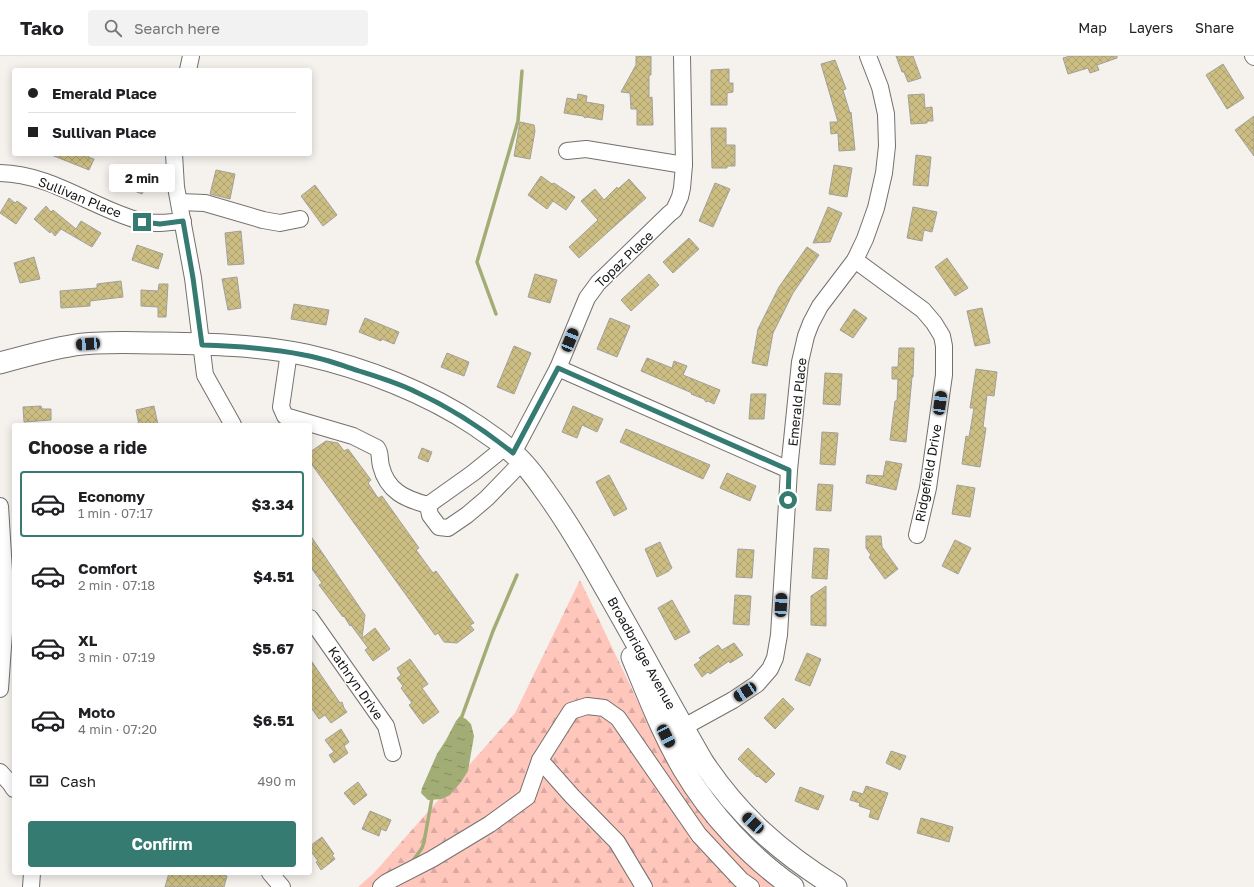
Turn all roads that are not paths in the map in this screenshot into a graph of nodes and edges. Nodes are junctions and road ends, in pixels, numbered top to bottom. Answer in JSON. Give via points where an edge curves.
{"nodes":[{"id":1,"x":191,"y":56,"type":"edge"},
{"id":2,"x":682,"y":56,"type":"edge"},
{"id":3,"x":868,"y":56,"type":"edge"},
{"id":4,"x":188,"y":68,"type":"edge"},
{"id":5,"x":567,"y":151,"type":"dead end"},
{"id":6,"x":174,"y":156,"type":"edge"},
{"id":7,"x":684,"y":165,"type":"junction"},
{"id":8,"x":0,"y":173,"type":"edge"},
{"id":9,"x":179,"y":202,"type":"junction"},
{"id":10,"x":300,"y":219,"type":"dead end"},
{"id":11,"x":183,"y":221,"type":"junction"},
{"id":12,"x":855,"y":260,"type":"junction"},
{"id":13,"x":202,"y":345,"type":"junction"},
{"id":14,"x":289,"y":352,"type":"junction"},
{"id":15,"x":0,"y":363,"type":"edge"},
{"id":16,"x":558,"y":368,"type":"junction"},
{"id":17,"x":232,"y":423,"type":"edge"},
{"id":18,"x":309,"y":423,"type":"edge"},
{"id":19,"x":312,"y":424,"type":"edge"},
{"id":20,"x":514,"y":454,"type":"junction"},
{"id":21,"x":789,"y":470,"type":"junction"},
{"id":22,"x":428,"y":505,"type":"junction"},
{"id":23,"x":0,"y":506,"type":"edge"},
{"id":24,"x":917,"y":535,"type":"dead end"},
{"id":25,"x":3,"y":604,"type":"edge"},
{"id":26,"x":312,"y":621,"type":"edge"},
{"id":27,"x":0,"y":689,"type":"edge"},
{"id":28,"x":675,"y":732,"type":"junction"},
{"id":29,"x":393,"y":753,"type":"dead end"},
{"id":30,"x":540,"y":760,"type":"junction"},
{"id":31,"x":0,"y":770,"type":"edge"},
{"id":32,"x":12,"y":773,"type":"edge"},
{"id":33,"x":12,"y":786,"type":"edge"},
{"id":34,"x":32,"y":875,"type":"edge"},
{"id":35,"x":272,"y":875,"type":"edge"},
{"id":36,"x":384,"y":885,"type":"edge"},
{"id":37,"x":31,"y":887,"type":"edge"},
{"id":38,"x":282,"y":887,"type":"edge"},
{"id":39,"x":644,"y":887,"type":"edge"},
{"id":40,"x":750,"y":887,"type":"edge"},
{"id":41,"x":793,"y":887,"type":"edge"},
{"id":42,"x":836,"y":887,"type":"edge"}],
"edges":[{"from":1,"to":4,"type":"street"},
{"from":2,"to":7,"type":"street","name":"Topaz Place"},
{"from":3,"to":12,"type":"street","name":"Emerald Place","via":[[886,114],[887,146],[876,208]]},
{"from":5,"to":7,"type":"street","via":[[586,149]]},
{"from":6,"to":9,"type":"street"},
{"from":7,"to":16,"type":"street","name":"Topaz Place","via":[[680,197],[674,210],[591,291]]},
{"from":8,"to":11,"type":"street","name":"Sullivan Place","via":[[30,176],[52,183],[142,222],[160,224]]},
{"from":9,"to":10,"type":"street","via":[[205,203],[280,223]]},
{"from":9,"to":11,"type":"street"},
{"from":11,"to":13,"type":"street"},
{"from":12,"to":21,"type":"street","name":"Emerald Place","via":[[820,306],[806,336],[800,362]]},
{"from":12,"to":24,"type":"street","name":"Ridgefield Drive","via":[[923,310],[942,336],[944,375],[928,488]]},
{"from":13,"to":14,"type":"main road","name":"Broadbridge Avenue"},
{"from":13,"to":15,"type":"main road","name":"Broadbridge Avenue","via":[[76,345]]},
{"from":13,"to":17,"type":"street","via":[[205,375]]},
{"from":14,"to":18,"type":"street","via":[[281,407],[285,416]]},
{"from":14,"to":20,"type":"main road","name":"Broadbridge Avenue","via":[[331,362],[415,392],[462,416]]},
{"from":16,"to":20,"type":"street","name":"Topaz Place"},
{"from":16,"to":21,"type":"street"},
{"from":19,"to":22,"type":"street","via":[[353,436],[377,448],[383,476],[389,483],[399,494]]},
{"from":20,"to":22,"type":"street","via":[[473,473]]},
{"from":20,"to":22,"type":"street","via":[[487,498],[467,516],[448,528],[439,527],[430,515]]},
{"from":20,"to":28,"type":"main road","name":"Broadbridge Avenue","via":[[532,473],[572,529],[596,572],[645,688]]},
{"from":21,"to":28,"type":"street","name":"Emerald Place","via":[[779,635],[775,658],[757,684]]},
{"from":23,"to":25,"type":"street"},
{"from":25,"to":27,"type":"street"},
{"from":26,"to":29,"type":"street","name":"Kathryn Drive","via":[[386,726]]},
{"from":28,"to":41,"type":"main road","name":"Broadbridge Avenue","via":[[684,771],[704,800],[765,866]]},
{"from":28,"to":42,"type":"main road","name":"Broadbridge Avenue","via":[[703,762],[744,816],[784,852]]},
{"from":30,"to":36,"type":"street","via":[[527,797],[490,824]]},
{"from":30,"to":39,"type":"street","via":[[617,842]]},
{"from":30,"to":40,"type":"street","via":[[571,711],[587,706],[604,708],[618,718],[699,835]]},
{"from":31,"to":32,"type":"street"},
{"from":31,"to":33,"type":"street"},
{"from":34,"to":37,"type":"street"},
{"from":35,"to":38,"type":"street"}]}
